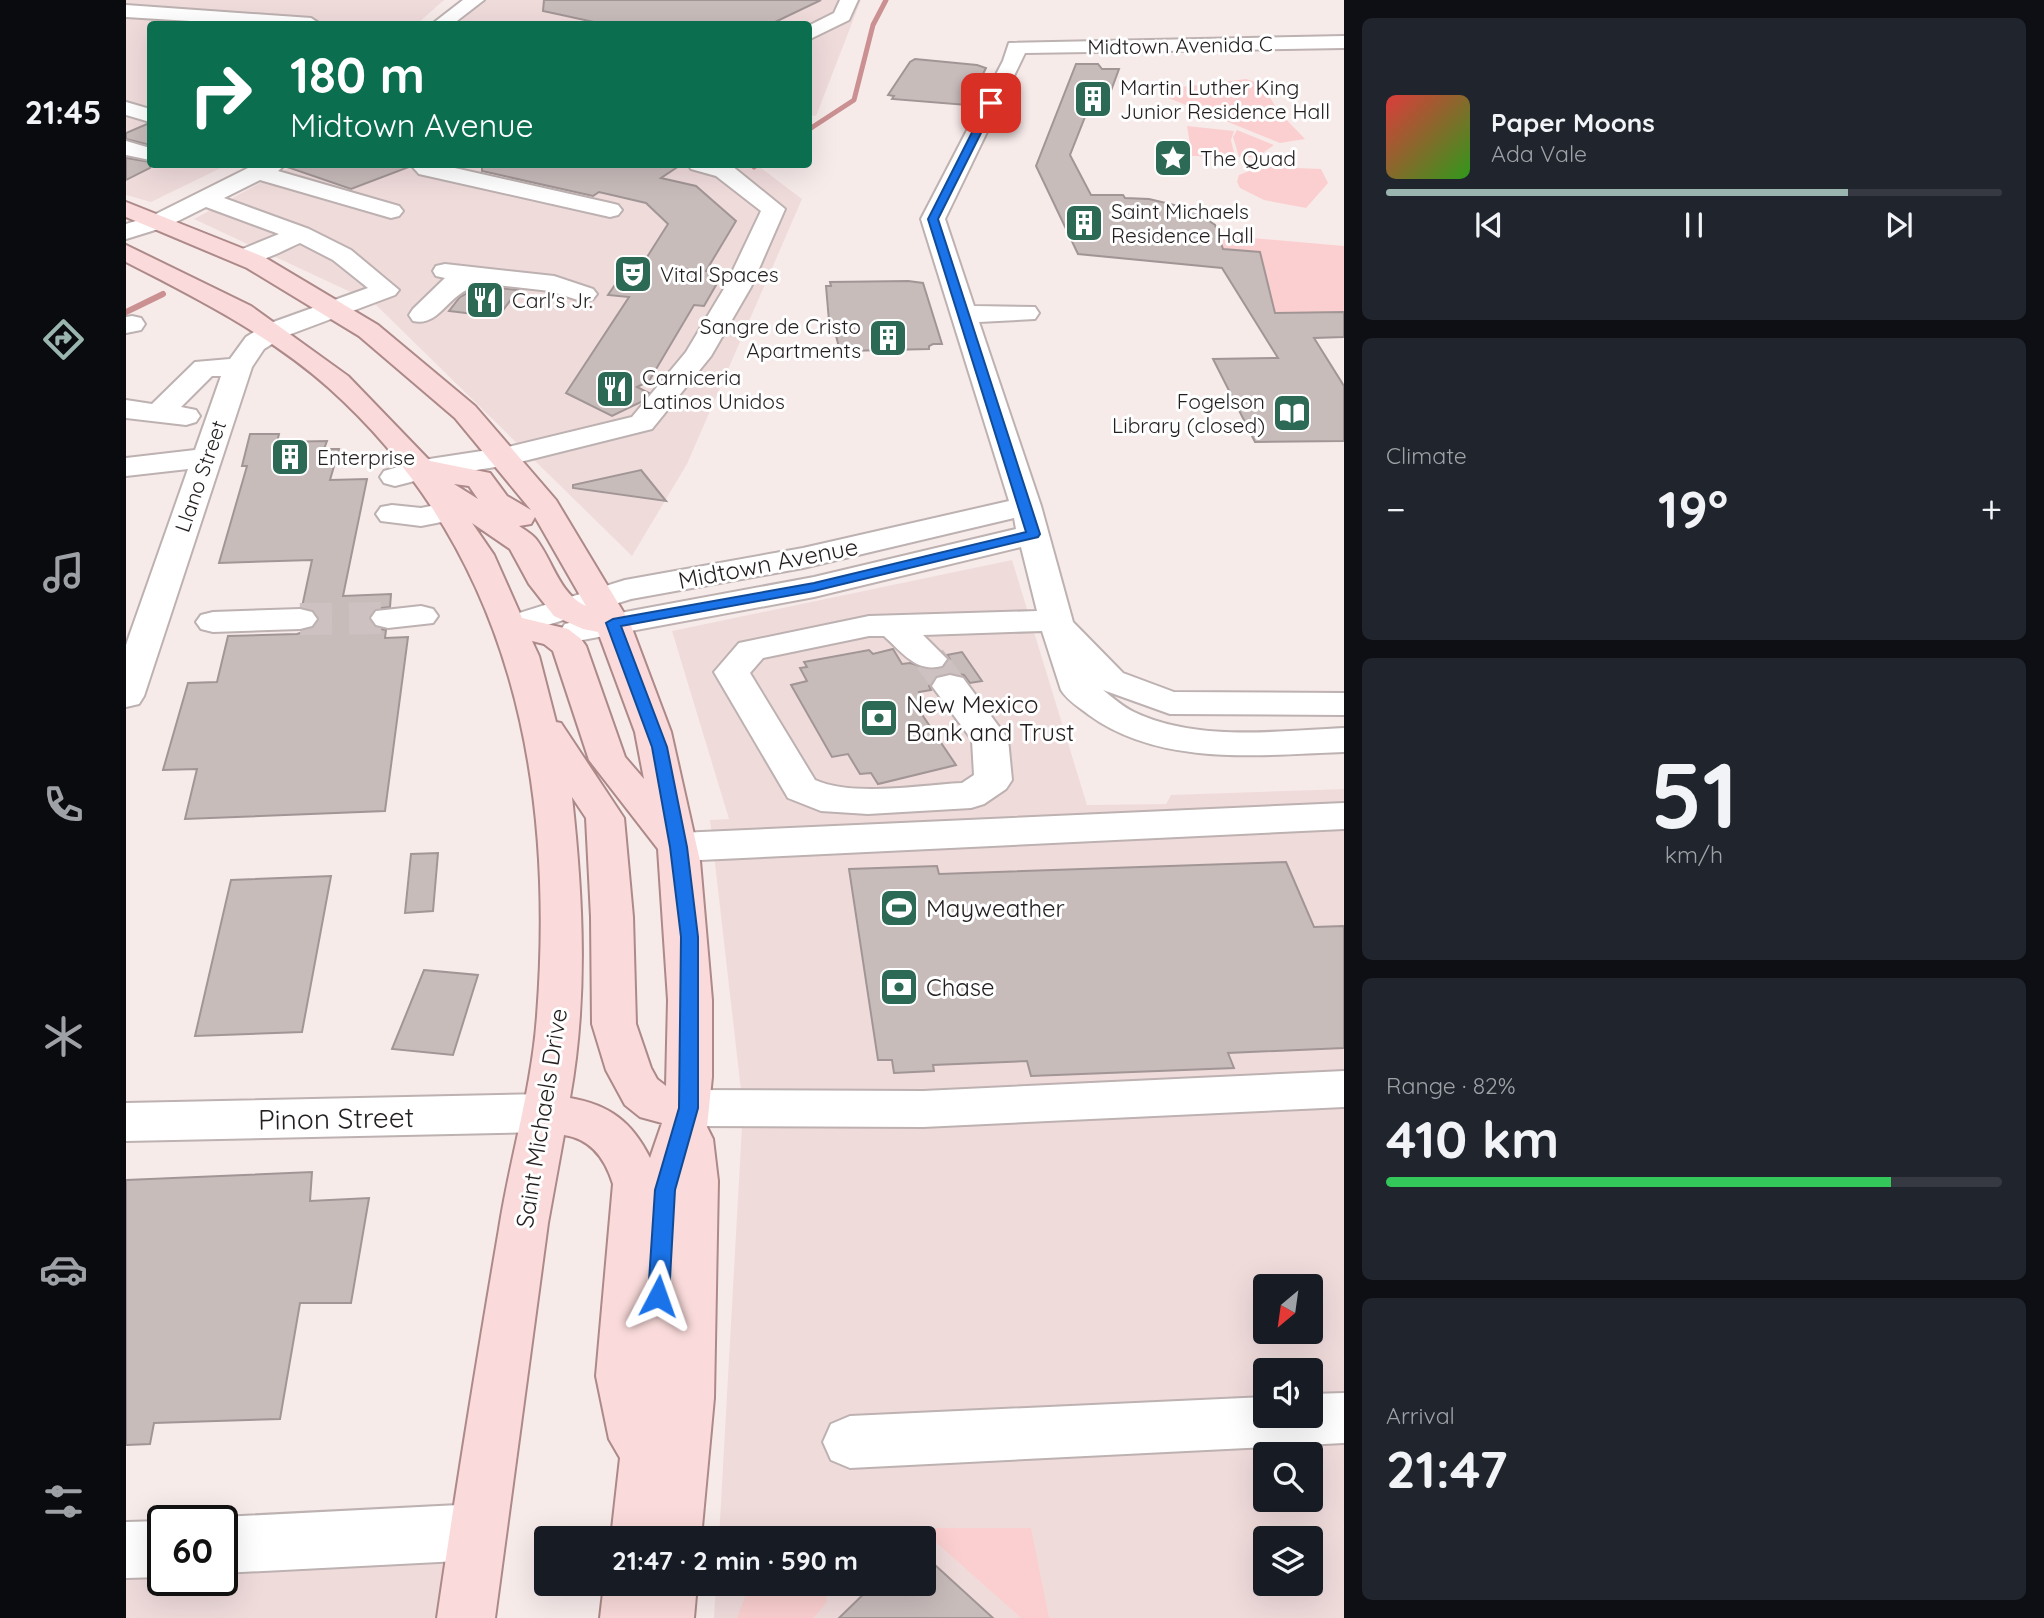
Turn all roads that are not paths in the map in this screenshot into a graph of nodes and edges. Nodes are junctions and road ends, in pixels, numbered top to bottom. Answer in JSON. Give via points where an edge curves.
{"nodes":[{"id":1,"x":475,"y":0,"type":"edge"},
{"id":2,"x":849,"y":0,"type":"edge"},
{"id":3,"x":126,"y":11,"type":"edge"},
{"id":4,"x":451,"y":13,"type":"edge"},
{"id":5,"x":268,"y":21,"type":"edge"},
{"id":6,"x":812,"y":32,"type":"edge"},
{"id":7,"x":1344,"y":42,"type":"edge"},
{"id":8,"x":126,"y":108,"type":"edge"},
{"id":9,"x":147,"y":115,"type":"edge"},
{"id":10,"x":126,"y":148,"type":"edge"},
{"id":11,"x":147,"y":153,"type":"edge"},
{"id":12,"x":260,"y":168,"type":"edge"},
{"id":13,"x":260,"y":168,"type":"edge"},
{"id":14,"x":265,"y":168,"type":"edge"},
{"id":15,"x":426,"y":168,"type":"edge"},
{"id":16,"x":713,"y":168,"type":"edge"},
{"id":17,"x":325,"y":192,"type":"junction"},
{"id":18,"x":204,"y":199,"type":"junction"},
{"id":19,"x":610,"y":210,"type":"dead end"},
{"id":20,"x":391,"y":211,"type":"dead end"},
{"id":21,"x":245,"y":212,"type":"junction"},
{"id":22,"x":136,"y":220,"type":"edge"},
{"id":23,"x":301,"y":234,"type":"junction"},
{"id":24,"x":193,"y":235,"type":"junction"},
{"id":25,"x":345,"y":235,"type":"junction"},
{"id":26,"x":126,"y":252,"type":"edge"},
{"id":27,"x":244,"y":257,"type":"junction"},
{"id":28,"x":450,"y":294,"type":"dead end"},
{"id":29,"x":584,"y":294,"type":"dead end"},
{"id":30,"x":335,"y":307,"type":"junction"},
{"id":31,"x":1026,"y":313,"type":"dead end"},
{"id":32,"x":964,"y":314,"type":"junction"},
{"id":33,"x":274,"y":331,"type":"junction"},
{"id":34,"x":238,"y":367,"type":"junction"},
{"id":35,"x":126,"y":409,"type":"edge"},
{"id":36,"x":159,"y":413,"type":"junction"},
{"id":37,"x":219,"y":420,"type":"junction"},
{"id":38,"x":508,"y":456,"type":"junction"},
{"id":39,"x":206,"y":458,"type":"junction"},
{"id":40,"x":126,"y":467,"type":"edge"},
{"id":41,"x":426,"y":485,"type":"junction"},
{"id":42,"x":392,"y":514,"type":"dead end"},
{"id":43,"x":1030,"y":520,"type":"junction"},
{"id":44,"x":582,"y":562,"type":"junction"},
{"id":45,"x":842,"y":580,"type":"junction"},
{"id":46,"x":778,"y":593,"type":"junction"},
{"id":47,"x":139,"y":616,"type":"edge"},
{"id":48,"x":421,"y":616,"type":"dead end"},
{"id":49,"x":583,"y":617,"type":"junction"},
{"id":50,"x":388,"y":618,"type":"tunnel mouth"},
{"id":51,"x":300,"y":619,"type":"tunnel mouth"},
{"id":52,"x":1056,"y":621,"type":"junction"},
{"id":53,"x":212,"y":622,"type":"dead end"},
{"id":54,"x":893,"y":626,"type":"junction"},
{"id":55,"x":837,"y":633,"type":"junction"},
{"id":56,"x":516,"y":635,"type":"junction"},
{"id":57,"x":126,"y":696,"type":"edge"},
{"id":58,"x":1344,"y":704,"type":"edge"},
{"id":59,"x":542,"y":722,"type":"junction"},
{"id":60,"x":1344,"y":740,"type":"edge"},
{"id":61,"x":1344,"y":816,"type":"edge"},
{"id":62,"x":679,"y":847,"type":"junction"},
{"id":63,"x":1344,"y":1088,"type":"edge"},
{"id":64,"x":688,"y":1108,"type":"junction"},
{"id":65,"x":546,"y":1113,"type":"junction"},
{"id":66,"x":126,"y":1122,"type":"edge"},
{"id":67,"x":1344,"y":1418,"type":"edge"},
{"id":68,"x":850,"y":1442,"type":"dead end"},
{"id":69,"x":646,"y":1481,"type":"junction"},
{"id":70,"x":640,"y":1526,"type":"edge"},
{"id":71,"x":674,"y":1526,"type":"edge"},
{"id":72,"x":478,"y":1532,"type":"junction"},
{"id":73,"x":238,"y":1544,"type":"edge"},
{"id":74,"x":147,"y":1549,"type":"edge"},
{"id":75,"x":126,"y":1550,"type":"edge"},
{"id":76,"x":632,"y":1596,"type":"edge"},
{"id":77,"x":667,"y":1596,"type":"edge"},
{"id":78,"x":466,"y":1618,"type":"edge"},
{"id":79,"x":629,"y":1618,"type":"edge"},
{"id":80,"x":665,"y":1618,"type":"edge"}],
"edges":[{"from":1,"to":4,"type":"street"},
{"from":2,"to":6,"type":"street","via":[[842,16]]},
{"from":3,"to":5,"type":"street"},
{"from":7,"to":32,"type":"street","name":"Midtown Avenida C","via":[[1016,47],[933,219]]},
{"from":8,"to":9,"type":"street"},
{"from":10,"to":11,"type":"street"},
{"from":12,"to":18,"type":"street"},
{"from":13,"to":22,"type":"street"},
{"from":14,"to":17,"type":"street"},
{"from":15,"to":19,"type":"street"},
{"from":16,"to":38,"type":"street","via":[[724,171],[773,209],[738,287],[696,356],[642,423]]},
{"from":17,"to":20,"type":"street"},
{"from":17,"to":25,"type":"street","via":[[329,203],[371,216]]},
{"from":18,"to":21,"type":"street"},
{"from":18,"to":22,"type":"street"},
{"from":21,"to":23,"type":"street"},
{"from":21,"to":24,"type":"street"},
{"from":22,"to":24,"type":"main road"},
{"from":23,"to":25,"type":"street"},
{"from":23,"to":27,"type":"street"},
{"from":24,"to":27,"type":"main road"},
{"from":25,"to":30,"type":"street","name":"Llano Street","via":[[342,255],[386,290]]},
{"from":26,"to":33,"type":"main road","name":"Saint Michaels Drive","via":[[225,300]]},
{"from":27,"to":30,"type":"main road"},
{"from":28,"to":29,"type":"street","via":[[554,284]]},
{"from":30,"to":33,"type":"street","name":"Llano Street"},
{"from":30,"to":38,"type":"main road","via":[[423,371]]},
{"from":31,"to":32,"type":"street"},
{"from":32,"to":43,"type":"street"},
{"from":33,"to":34,"type":"street","name":"Llano Street","via":[[255,343]]},
{"from":33,"to":41,"type":"main road","name":"Saint Michaels Drive","via":[[346,387]]},
{"from":34,"to":36,"type":"street","via":[[205,368]]},
{"from":34,"to":37,"type":"street","name":"Llano Street"},
{"from":35,"to":36,"type":"street"},
{"from":36,"to":37,"type":"street"},
{"from":37,"to":39,"type":"street","name":"Llano Street"},
{"from":38,"to":41,"type":"street"},
{"from":38,"to":44,"type":"main road"},
{"from":39,"to":40,"type":"street"},
{"from":39,"to":47,"type":"street","name":"Llano Street"},
{"from":41,"to":42,"type":"street","via":[[421,517]]},
{"from":41,"to":44,"type":"main road","via":[[479,479],[496,503]]},
{"from":41,"to":49,"type":"main road","via":[[523,543],[545,584]]},
{"from":41,"to":56,"type":"main road","name":"Saint Michaels Drive","via":[[493,582]]},
{"from":43,"to":45,"type":"street","name":"Midtown Avenue"},
{"from":43,"to":49,"type":"street","name":"Midtown Avenue","via":[[625,590]]},
{"from":43,"to":52,"type":"street"},
{"from":44,"to":49,"type":"main road"},
{"from":45,"to":46,"type":"street","name":"Midtown Avenue"},
{"from":45,"to":55,"type":"street","via":[[832,606]]},
{"from":46,"to":49,"type":"street","name":"Midtown Avenue"},
{"from":46,"to":55,"type":"street","via":[[806,601]]},
{"from":47,"to":57,"type":"street","name":"Llano Street"},
{"from":48,"to":50,"type":"street"},
{"from":49,"to":56,"type":"main road"},
{"from":49,"to":62,"type":"main road","via":[[659,747]]},
{"from":49,"to":62,"type":"main road","via":[[569,646],[608,760]]},
{"from":51,"to":53,"type":"street"},
{"from":52,"to":54,"type":"street"},
{"from":52,"to":58,"type":"street","via":[[1111,681],[1170,703]]},
{"from":52,"to":60,"type":"street","via":[[1079,690],[1120,720],[1172,737],[1236,744]]},
{"from":54,"to":55,"type":"street"},
{"from":54,"to":55,"type":"street","via":[[939,673],[990,738],[993,780],[971,795],[868,802],[821,798],[801,789],[732,672],[751,650]]},
{"from":56,"to":59,"type":"main road","name":"Saint Michaels Drive"},
{"from":59,"to":64,"type":"main road","via":[[605,818],[614,1024],[629,1070],[641,1092],[656,1104]]},
{"from":59,"to":65,"type":"main road","name":"Saint Michaels Drive","via":[[559,835],[563,926],[559,1017]]},
{"from":61,"to":62,"type":"street"},
{"from":62,"to":64,"type":"main road","via":[[690,937]]},
{"from":63,"to":64,"type":"street","via":[[922,1108]]},
{"from":64,"to":69,"type":"main road","via":[[665,1190]]},
{"from":64,"to":71,"type":"main road","via":[[694,1181],[687,1398]]},
{"from":65,"to":66,"type":"street","name":"Pinon Street"},
{"from":65,"to":69,"type":"main road","via":[[592,1123],[610,1135],[633,1168],[637,1184],[622,1376]]},
{"from":65,"to":72,"type":"main road","name":"Saint Michaels Drive","via":[[524,1217]]},
{"from":67,"to":68,"type":"street"},
{"from":69,"to":70,"type":"main road"},
{"from":72,"to":73,"type":"street"},
{"from":72,"to":78,"type":"main road","name":"Saint Michaels Drive"},
{"from":74,"to":75,"type":"street"},
{"from":76,"to":79,"type":"main road"},
{"from":77,"to":80,"type":"main road"}]}
